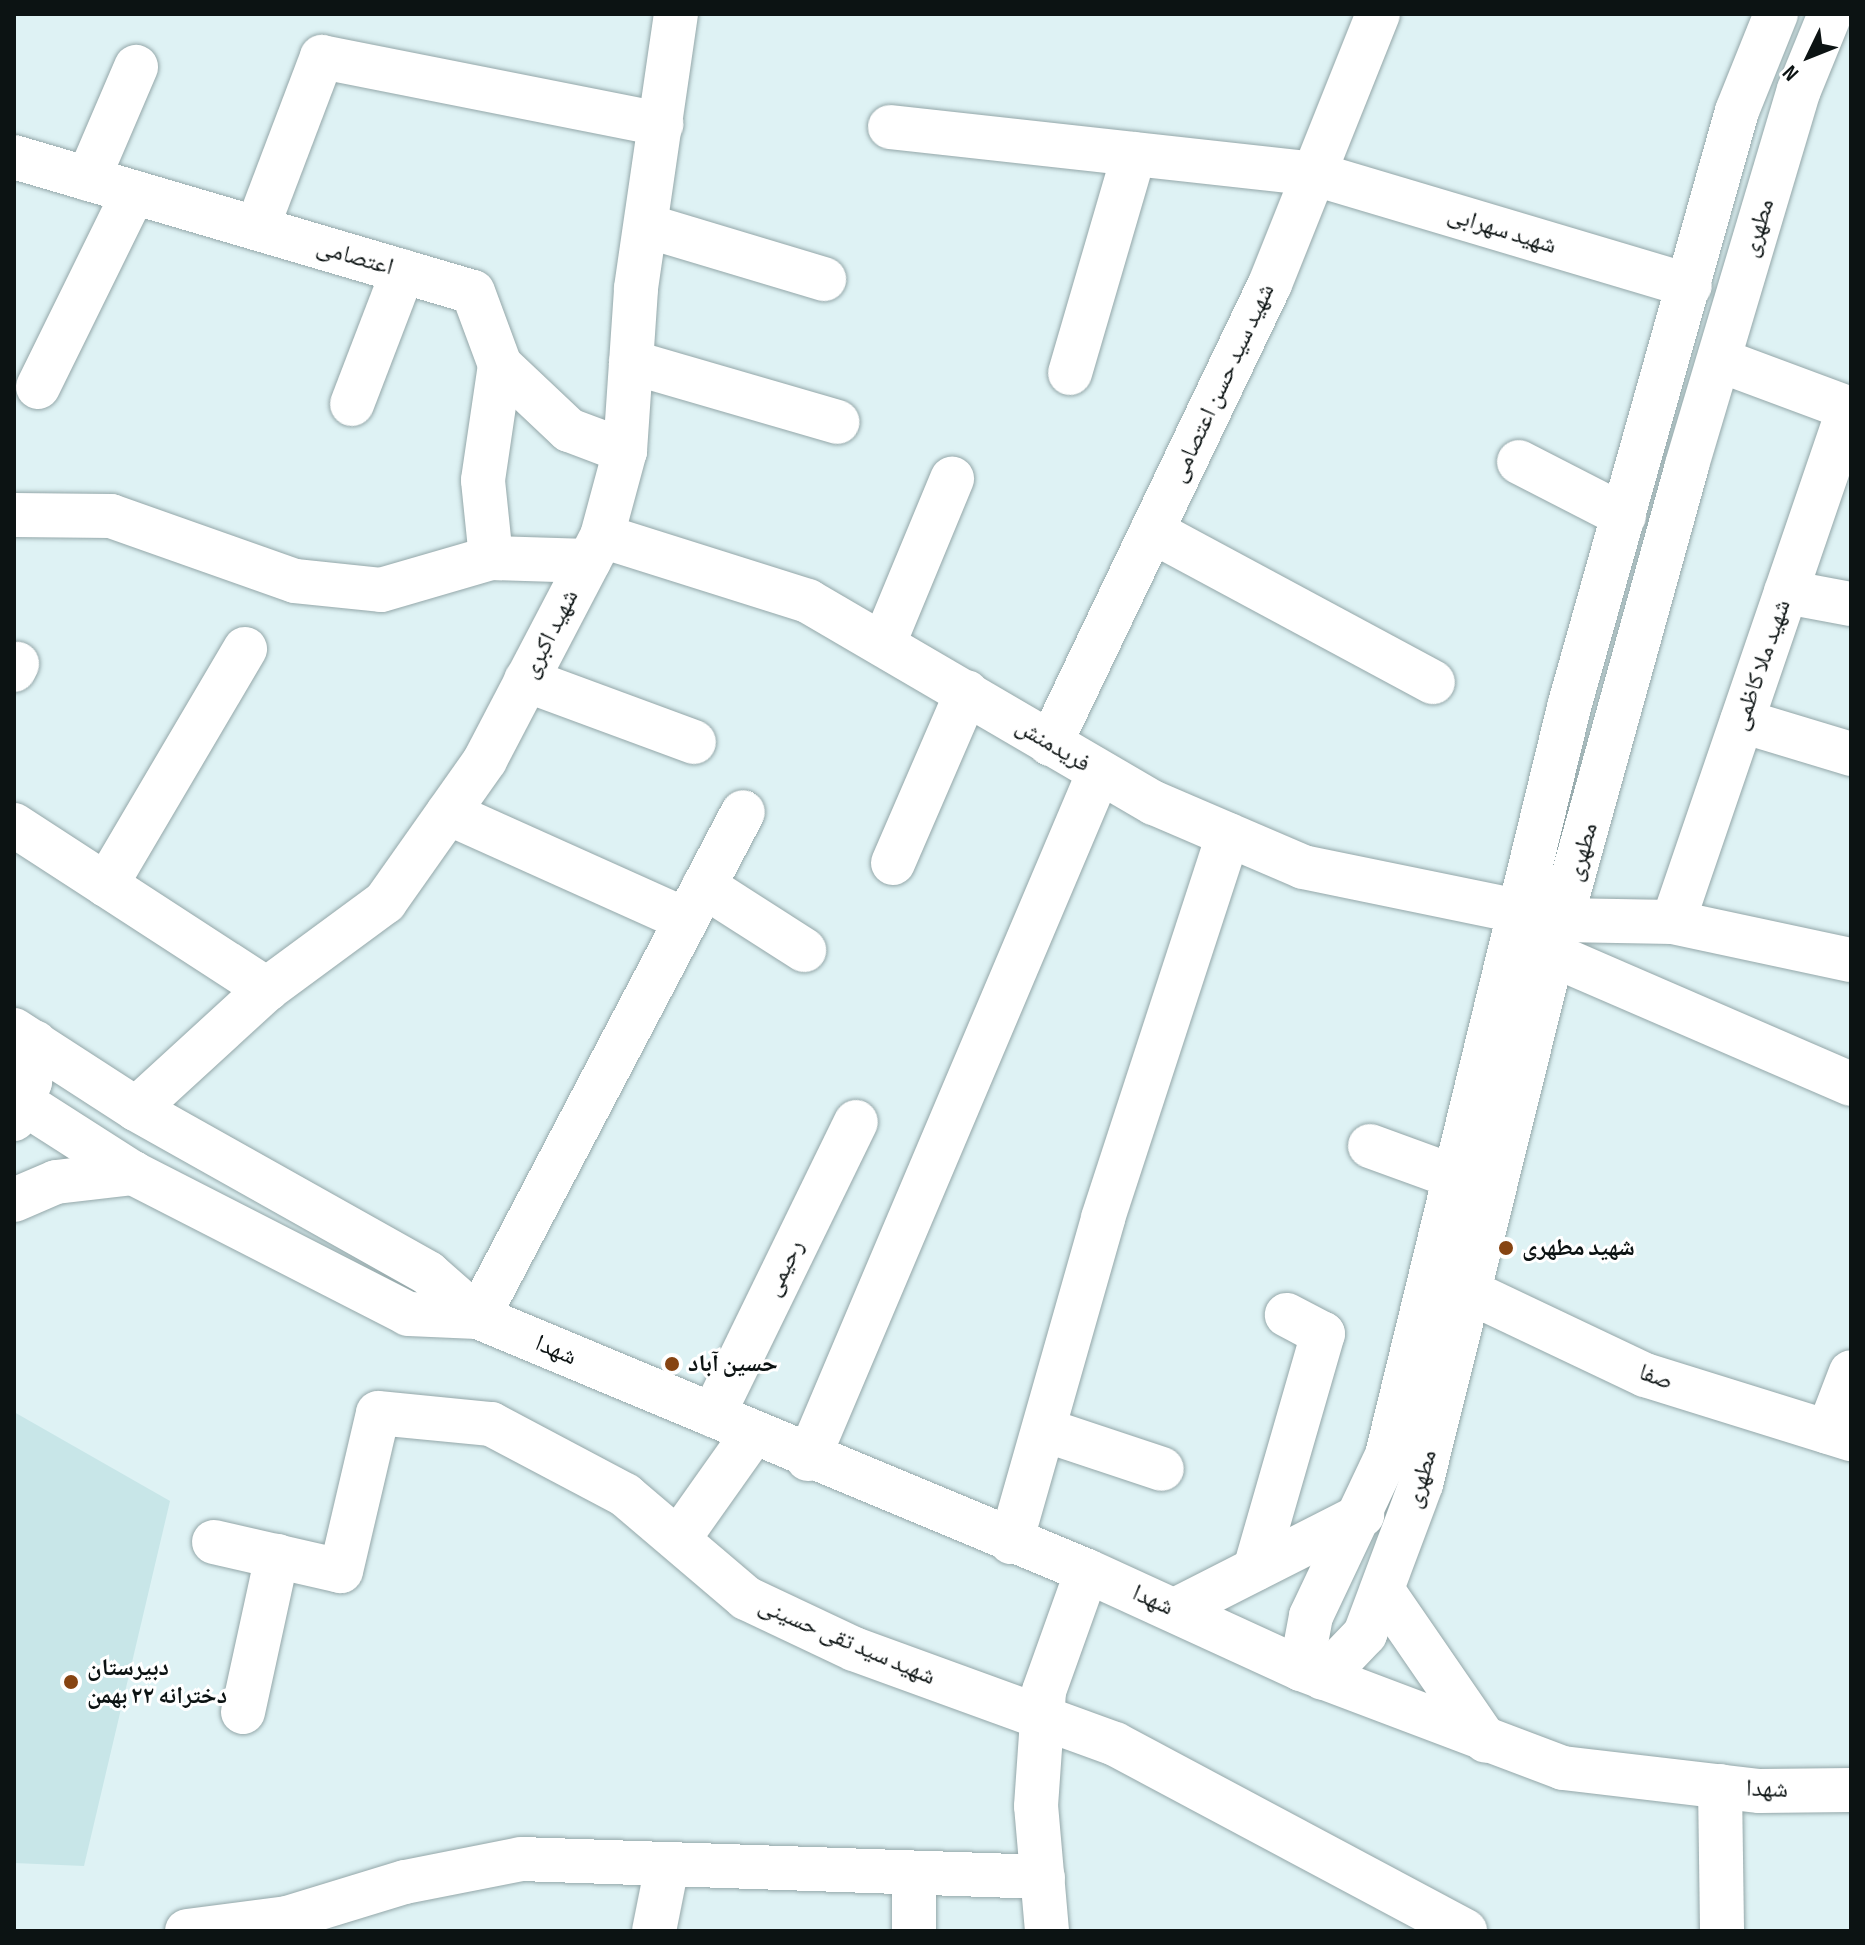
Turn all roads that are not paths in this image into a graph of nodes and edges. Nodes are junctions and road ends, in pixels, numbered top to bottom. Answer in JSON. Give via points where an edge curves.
{"nodes":[{"id":1,"x":676,"y":14,"type":"edge"},
{"id":2,"x":1378,"y":14,"type":"edge"},
{"id":3,"x":1776,"y":14,"type":"edge"},
{"id":4,"x":1835,"y":26,"type":"edge"},
{"id":5,"x":136,"y":67,"type":"dead end"},
{"id":6,"x":661,"y":124,"type":"junction"},
{"id":7,"x":890,"y":127,"type":"dead end"},
{"id":8,"x":1134,"y":154,"type":"junction"},
{"id":9,"x":14,"y":157,"type":"edge"},
{"id":10,"x":1315,"y":174,"type":"junction"},
{"id":11,"x":88,"y":179,"type":"junction"},
{"id":12,"x":134,"y":192,"type":"junction"},
{"id":13,"x":647,"y":226,"type":"junction"},
{"id":14,"x":257,"y":228,"type":"junction"},
{"id":15,"x":403,"y":271,"type":"junction"},
{"id":16,"x":824,"y":279,"type":"dead end"},
{"id":17,"x":1690,"y":286,"type":"junction"},
{"id":18,"x":1719,"y":360,"type":"junction"},
{"id":19,"x":631,"y":362,"type":"junction"},
{"id":20,"x":500,"y":365,"type":"junction"},
{"id":21,"x":1070,"y":373,"type":"dead end"},
{"id":22,"x":38,"y":387,"type":"dead end"},
{"id":23,"x":352,"y":404,"type":"dead end"},
{"id":24,"x":1850,"y":408,"type":"edge"},
{"id":25,"x":837,"y":422,"type":"dead end"},
{"id":26,"x":625,"y":451,"type":"junction"},
{"id":27,"x":1519,"y":462,"type":"dead end"},
{"id":28,"x":952,"y":479,"type":"dead end"},
{"id":29,"x":14,"y":515,"type":"edge"},
{"id":30,"x":1624,"y":516,"type":"junction"},
{"id":31,"x":1152,"y":531,"type":"junction"},
{"id":32,"x":595,"y":548,"type":"junction"},
{"id":33,"x":491,"y":558,"type":"junction"},
{"id":34,"x":1786,"y":592,"type":"junction"},
{"id":35,"x":1851,"y":604,"type":"edge"},
{"id":36,"x":884,"y":643,"type":"junction"},
{"id":37,"x":245,"y":649,"type":"dead end"},
{"id":38,"x":526,"y":680,"type":"junction"},
{"id":39,"x":1433,"y":682,"type":"dead end"},
{"id":40,"x":967,"y":692,"type":"junction"},
{"id":41,"x":1742,"y":721,"type":"junction"},
{"id":42,"x":694,"y":742,"type":"dead end"},
{"id":43,"x":1050,"y":744,"type":"junction"},
{"id":44,"x":1851,"y":754,"type":"edge"},
{"id":45,"x":1099,"y":772,"type":"junction"},
{"id":46,"x":743,"y":812,"type":"dead end"},
{"id":47,"x":448,"y":813,"type":"junction"},
{"id":48,"x":14,"y":825,"type":"edge"},
{"id":49,"x":1228,"y":835,"type":"junction"},
{"id":50,"x":893,"y":863,"type":"dead end"},
{"id":51,"x":106,"y":885,"type":"junction"},
{"id":52,"x":695,"y":903,"type":"junction"},
{"id":53,"x":1673,"y":922,"type":"junction"},
{"id":54,"x":1545,"y":929,"type":"junction"},
{"id":55,"x":804,"y":950,"type":"dead end"},
{"id":56,"x":1851,"y":960,"type":"edge"},
{"id":57,"x":267,"y":989,"type":"junction"},
{"id":58,"x":24,"y":1040,"type":"edge"},
{"id":59,"x":1851,"y":1084,"type":"edge"},
{"id":60,"x":16,"y":1106,"type":"edge"},
{"id":61,"x":136,"y":1109,"type":"junction"},
{"id":62,"x":856,"y":1122,"type":"dead end"},
{"id":63,"x":1370,"y":1146,"type":"dead end"},
{"id":64,"x":133,"y":1173,"type":"junction"},
{"id":65,"x":1455,"y":1177,"type":"junction"},
{"id":66,"x":14,"y":1200,"type":"edge"},
{"id":67,"x":1470,"y":1292,"type":"junction"},
{"id":68,"x":1287,"y":1315,"type":"dead end"},
{"id":69,"x":478,"y":1317,"type":"junction"},
{"id":70,"x":1851,"y":1372,"type":"edge"},
{"id":71,"x":713,"y":1415,"type":"junction"},
{"id":72,"x":1045,"y":1430,"type":"junction"},
{"id":73,"x":752,"y":1435,"type":"junction"},
{"id":74,"x":1840,"y":1435,"type":"edge"},
{"id":75,"x":808,"y":1459,"type":"junction"},
{"id":76,"x":1162,"y":1469,"type":"dead end"},
{"id":77,"x":1362,"y":1515,"type":"junction"},
{"id":78,"x":679,"y":1538,"type":"junction"},
{"id":79,"x":214,"y":1542,"type":"dead end"},
{"id":80,"x":1011,"y":1542,"type":"junction"},
{"id":81,"x":277,"y":1556,"type":"junction"},
{"id":82,"x":1255,"y":1569,"type":"junction"},
{"id":83,"x":1087,"y":1571,"type":"junction"},
{"id":84,"x":1385,"y":1594,"type":"junction"},
{"id":85,"x":1175,"y":1610,"type":"junction"},
{"id":86,"x":1312,"y":1673,"type":"junction"},
{"id":87,"x":243,"y":1712,"type":"dead end"},
{"id":88,"x":1042,"y":1720,"type":"junction"},
{"id":89,"x":1488,"y":1743,"type":"junction"},
{"id":90,"x":1720,"y":1786,"type":"junction"},
{"id":91,"x":1851,"y":1790,"type":"edge"},
{"id":92,"x":667,"y":1866,"type":"junction"},
{"id":93,"x":914,"y":1874,"type":"junction"},
{"id":94,"x":1043,"y":1877,"type":"junction"},
{"id":95,"x":187,"y":1931,"type":"edge"},
{"id":96,"x":654,"y":1931,"type":"edge"},
{"id":97,"x":914,"y":1931,"type":"edge"},
{"id":98,"x":1047,"y":1931,"type":"edge"},
{"id":99,"x":1465,"y":1931,"type":"edge"},
{"id":100,"x":1722,"y":1931,"type":"edge"}],
"edges":[{"from":1,"to":6,"type":"street","name":"شهید اکبری"},
{"from":2,"to":10,"type":"street","name":"شهید سید حسن اعتصامی"},
{"from":3,"to":17,"type":"street","name":"مطهری","via":[[1737,111]]},
{"from":4,"to":18,"type":"street","name":"مطهری"},
{"from":5,"to":11,"type":"street"},
{"from":6,"to":13,"type":"street","name":"شهید اکبری"},
{"from":6,"to":14,"type":"street","via":[[322,57]]},
{"from":7,"to":8,"type":"street","name":"شهید سهرابی"},
{"from":8,"to":10,"type":"street","name":"شهید سهرابی"},
{"from":8,"to":21,"type":"street"},
{"from":9,"to":11,"type":"street","name":"اعتصامی"},
{"from":10,"to":17,"type":"street","name":"شهید سهرابی"},
{"from":10,"to":31,"type":"street","name":"شهید سید حسن اعتصامی"},
{"from":11,"to":12,"type":"street","name":"اعتصامی"},
{"from":12,"to":14,"type":"street","name":"اعتصامی"},
{"from":12,"to":22,"type":"street"},
{"from":13,"to":16,"type":"street"},
{"from":13,"to":19,"type":"street","name":"شهید اکبری"},
{"from":14,"to":15,"type":"street","name":"اعتصامی"},
{"from":15,"to":20,"type":"street","name":"اعتصامی","via":[[473,292]]},
{"from":15,"to":23,"type":"street"},
{"from":17,"to":30,"type":"street","name":"مطهری"},
{"from":18,"to":24,"type":"street"},
{"from":18,"to":54,"type":"street","name":"مطهری"},
{"from":19,"to":25,"type":"street"},
{"from":19,"to":26,"type":"street","name":"شهید اکبری"},
{"from":20,"to":26,"type":"street","name":"اعتصامی","via":[[569,430]]},
{"from":20,"to":33,"type":"street","via":[[483,480]]},
{"from":24,"to":34,"type":"street","name":"شهید ملا کاظمی"},
{"from":26,"to":32,"type":"street","name":"شهید اکبری"},
{"from":27,"to":30,"type":"street"},
{"from":28,"to":36,"type":"street"},
{"from":29,"to":33,"type":"street","name":"فریدمنش","via":[[111,516],[295,581],[381,590]]},
{"from":30,"to":54,"type":"street","name":"مطهری"},
{"from":31,"to":39,"type":"street"},
{"from":31,"to":43,"type":"street","name":"شهید سید حسن اعتصامی"},
{"from":32,"to":33,"type":"street","name":"فریدمنش"},
{"from":32,"to":36,"type":"street","name":"فریدمنش","via":[[808,601]]},
{"from":32,"to":38,"type":"street","name":"شهید اکبری"},
{"from":34,"to":35,"type":"street"},
{"from":34,"to":41,"type":"street","name":"شهید ملا کاظمی"},
{"from":36,"to":40,"type":"street","name":"فریدمنش"},
{"from":37,"to":51,"type":"street"},
{"from":38,"to":42,"type":"street"},
{"from":38,"to":47,"type":"street","name":"شهید اکبری"},
{"from":40,"to":43,"type":"street","name":"فریدمنش"},
{"from":40,"to":50,"type":"street"},
{"from":41,"to":44,"type":"street"},
{"from":41,"to":53,"type":"street","name":"شهید ملا کاظمی"},
{"from":43,"to":45,"type":"street","name":"فریدمنش"},
{"from":45,"to":49,"type":"street","name":"فریدمنش"},
{"from":45,"to":75,"type":"street"},
{"from":46,"to":52,"type":"street"},
{"from":47,"to":52,"type":"street"},
{"from":47,"to":57,"type":"street","name":"شهید اکبری","via":[[385,902]]},
{"from":48,"to":51,"type":"street"},
{"from":49,"to":54,"type":"street","name":"فریدمنش","via":[[1303,867]]},
{"from":49,"to":72,"type":"street","via":[[1103,1218]]},
{"from":51,"to":57,"type":"street"},
{"from":52,"to":55,"type":"street"},
{"from":52,"to":69,"type":"street"},
{"from":53,"to":54,"type":"street"},
{"from":53,"to":56,"type":"street"},
{"from":54,"to":59,"type":"street"},
{"from":54,"to":65,"type":"street","name":"مطهری"},
{"from":54,"to":67,"type":"street","name":"مطهری"},
{"from":57,"to":61,"type":"street","name":"شهید اکبری"},
{"from":58,"to":60,"type":"street"},
{"from":58,"to":61,"type":"street","name":"شهدا"},
{"from":60,"to":64,"type":"street","name":"شهدا"},
{"from":61,"to":69,"type":"street","name":"شهدا","via":[[428,1273]]},
{"from":62,"to":71,"type":"street","name":"رحیمی"},
{"from":63,"to":65,"type":"street"},
{"from":64,"to":66,"type":"street","via":[[56,1182]]},
{"from":64,"to":69,"type":"street","name":"شهدا","via":[[408,1314]]},
{"from":65,"to":77,"type":"street","name":"مطهری","via":[[1387,1455]]},
{"from":67,"to":74,"type":"street","name":"صفا","via":[[1645,1375]]},
{"from":67,"to":84,"type":"street","name":"مطهری"},
{"from":68,"to":82,"type":"street","via":[[1323,1334]]},
{"from":69,"to":71,"type":"street","name":"شهدا"},
{"from":70,"to":74,"type":"street"},
{"from":71,"to":73,"type":"street","name":"شهدا"},
{"from":72,"to":76,"type":"street"},
{"from":72,"to":80,"type":"street"},
{"from":73,"to":75,"type":"street","name":"شهدا"},
{"from":73,"to":78,"type":"street"},
{"from":75,"to":80,"type":"street","name":"شهدا"},
{"from":77,"to":82,"type":"street"},
{"from":77,"to":86,"type":"street","name":"مطهری","via":[[1311,1616]]},
{"from":78,"to":81,"type":"street","name":"شهید سید تقی حسینی","via":[[625,1495],[491,1424],[378,1413],[341,1571]]},
{"from":78,"to":88,"type":"street","name":"شهید سید تقی حسینی","via":[[746,1598],[854,1649]]},
{"from":79,"to":81,"type":"street","name":"شهید سید تقی حسینی"},
{"from":80,"to":83,"type":"street","name":"شهدا"},
{"from":81,"to":87,"type":"street"},
{"from":82,"to":85,"type":"street"},
{"from":83,"to":85,"type":"street","name":"شهدا"},
{"from":83,"to":88,"type":"street","via":[[1044,1691]]},
{"from":84,"to":86,"type":"street","name":"مطهری","via":[[1365,1634]]},
{"from":84,"to":89,"type":"street"},
{"from":85,"to":86,"type":"street","name":"شهدا"},
{"from":86,"to":89,"type":"street","name":"شهدا"},
{"from":88,"to":94,"type":"street","via":[[1036,1806]]},
{"from":88,"to":99,"type":"street","name":"شهید سید تقی حسینی","via":[[1115,1744]]},
{"from":89,"to":90,"type":"street","name":"شهدا","via":[[1563,1768]]},
{"from":90,"to":91,"type":"street","name":"شهدا"},
{"from":90,"to":100,"type":"street"},
{"from":92,"to":93,"type":"street"},
{"from":92,"to":95,"type":"street","via":[[521,1859],[405,1882],[287,1918]]},
{"from":92,"to":96,"type":"street"},
{"from":93,"to":94,"type":"street"},
{"from":93,"to":97,"type":"street"},
{"from":94,"to":98,"type":"street"}]}
